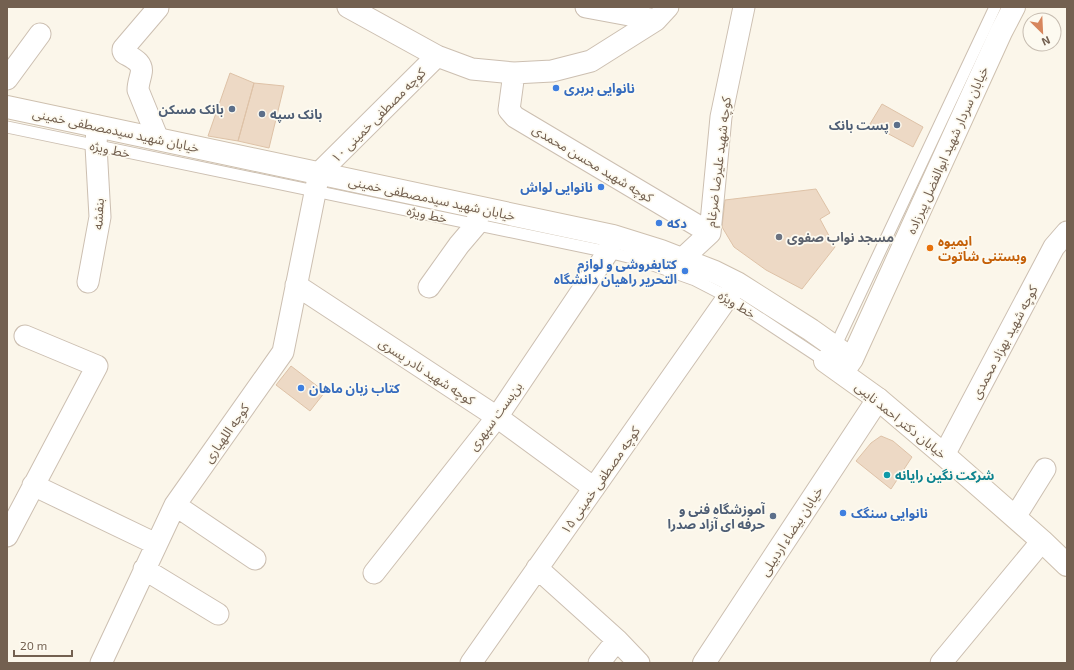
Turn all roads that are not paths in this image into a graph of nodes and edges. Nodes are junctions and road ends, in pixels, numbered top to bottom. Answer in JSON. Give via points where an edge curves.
{"nodes":[{"id":1,"x":586,"y":7,"type":"edge"},
{"id":2,"x":744,"y":7,"type":"edge"},
{"id":3,"x":995,"y":7,"type":"edge"},
{"id":4,"x":1014,"y":7,"type":"edge"},
{"id":5,"x":158,"y":8,"type":"edge"},
{"id":6,"x":351,"y":8,"type":"edge"},
{"id":7,"x":662,"y":13,"type":"edge"},
{"id":8,"x":40,"y":34,"type":"dead end"},
{"id":9,"x":437,"y":56,"type":"junction"},
{"id":10,"x":514,"y":74,"type":"junction"},
{"id":11,"x":7,"y":79,"type":"edge"},
{"id":12,"x":7,"y":107,"type":"edge"},
{"id":13,"x":7,"y":128,"type":"edge"},
{"id":14,"x":96,"y":136,"type":"junction"},
{"id":15,"x":158,"y":139,"type":"junction"},
{"id":16,"x":317,"y":182,"type":"junction"},
{"id":17,"x":478,"y":216,"type":"junction"},
{"id":18,"x":710,"y":233,"type":"junction"},
{"id":19,"x":610,"y":244,"type":"junction"},
{"id":20,"x":1063,"y":245,"type":"edge"},
{"id":21,"x":682,"y":259,"type":"junction"},
{"id":22,"x":88,"y":282,"type":"dead end"},
{"id":23,"x":296,"y":286,"type":"junction"},
{"id":24,"x":429,"y":287,"type":"dead end"},
{"id":25,"x":733,"y":290,"type":"junction"},
{"id":26,"x":25,"y":336,"type":"dead end"},
{"id":27,"x":838,"y":360,"type":"junction"},
{"id":28,"x":878,"y":399,"type":"junction"},
{"id":29,"x":496,"y":417,"type":"junction"},
{"id":30,"x":944,"y":455,"type":"junction"},
{"id":31,"x":1045,"y":469,"type":"dead end"},
{"id":32,"x":33,"y":485,"type":"junction"},
{"id":33,"x":594,"y":488,"type":"junction"},
{"id":34,"x":175,"y":505,"type":"junction"},
{"id":35,"x":1015,"y":517,"type":"junction"},
{"id":36,"x":7,"y":536,"type":"edge"},
{"id":37,"x":1042,"y":541,"type":"junction"},
{"id":38,"x":156,"y":544,"type":"junction"},
{"id":39,"x":255,"y":559,"type":"dead end"},
{"id":40,"x":1067,"y":565,"type":"edge"},
{"id":41,"x":537,"y":568,"type":"junction"},
{"id":42,"x":144,"y":570,"type":"junction"},
{"id":43,"x":374,"y":574,"type":"dead end"},
{"id":44,"x":218,"y":614,"type":"dead end"},
{"id":45,"x":617,"y":640,"type":"junction"},
{"id":46,"x":101,"y":663,"type":"edge"},
{"id":47,"x":471,"y":663,"type":"edge"},
{"id":48,"x":599,"y":663,"type":"edge"},
{"id":49,"x":639,"y":663,"type":"edge"},
{"id":50,"x":704,"y":663,"type":"edge"},
{"id":51,"x":941,"y":663,"type":"edge"}],
"edges":[{"from":1,"to":7,"type":"street"},
{"from":2,"to":18,"type":"street","name":"کوچه شهید علیرضا ضرغام","via":[[721,117]]},
{"from":3,"to":27,"type":"lane"},
{"from":4,"to":27,"type":"main road","name":"خیابان سردار شهید ابوالفضل پیرزاده"},
{"from":5,"to":15,"type":"street","via":[[123,51],[142,67],[138,90]]},
{"from":6,"to":9,"type":"street"},
{"from":7,"to":10,"type":"street","via":[[591,61],[552,71]]},
{"from":8,"to":11,"type":"street"},
{"from":9,"to":10,"type":"street","via":[[472,68]]},
{"from":9,"to":16,"type":"street","name":"کوچه مصطفی خمینی ۱۰"},
{"from":10,"to":18,"type":"street","name":"کوچه شهید محسن محمدی","via":[[509,110],[515,117]]},
{"from":12,"to":14,"type":"main road","name":"خیابان شهید سیدمصطفی خمینی"},
{"from":13,"to":14,"type":"lane","name":"خط ویژه"},
{"from":14,"to":15,"type":"main road","name":"خیابان شهید سیدمصطفی خمینی"},
{"from":14,"to":16,"type":"lane","name":"خط ویژه"},
{"from":14,"to":22,"type":"street","name":"بنفشه","via":[[100,217]]},
{"from":15,"to":16,"type":"main road","name":"خیابان شهید سیدمصطفی خمینی"},
{"from":16,"to":17,"type":"main road","name":"خیابان شهید سیدمصطفی خمینی"},
{"from":16,"to":23,"type":"street","name":"کوچه اللهیاری"},
{"from":17,"to":19,"type":"main road","name":"خیابان شهید سیدمصطفی خمینی"},
{"from":17,"to":24,"type":"street"},
{"from":18,"to":21,"type":"street","name":"کوچه شهید علیرضا ضرغام"},
{"from":19,"to":21,"type":"main road","name":"خیابان شهید سیدمصطفی خمینی","via":[[661,251]]},
{"from":19,"to":25,"type":"lane","name":"خط ویژه","via":[[636,259],[695,280]]},
{"from":19,"to":29,"type":"street","name":"بن‌بست سپهری"},
{"from":20,"to":30,"type":"street","name":"کوچه شهید بهزاد محمدی"},
{"from":21,"to":25,"type":"main road","name":"خیابان شهید سیدمصطفی خمینی","via":[[715,272]]},
{"from":23,"to":29,"type":"street","name":"کوچه شهید نادر یسری"},
{"from":23,"to":34,"type":"street","name":"کوچه اللهیاری","via":[[283,352]]},
{"from":25,"to":27,"type":"main road","name":"خیابان شهید سیدمصطفی خمینی","via":[[811,330]]},
{"from":25,"to":33,"type":"street","name":"کوچه مصطفی خمینی ۱۵"},
{"from":26,"to":32,"type":"street","via":[[96,366]]},
{"from":27,"to":28,"type":"main road","name":"خیابان دکتر احمد نایبی"},
{"from":28,"to":30,"type":"main road","name":"خیابان دکتر احمد نایبی"},
{"from":28,"to":50,"type":"main road","name":"خیابان بیضاء اردبیلی"},
{"from":29,"to":33,"type":"street","name":"کوچه شهید نادر یسری"},
{"from":29,"to":43,"type":"street","name":"بن‌بست سپهری"},
{"from":30,"to":35,"type":"main road","name":"خیابان دکتر احمد نایبی"},
{"from":31,"to":35,"type":"street"},
{"from":32,"to":36,"type":"street"},
{"from":32,"to":38,"type":"street"},
{"from":33,"to":41,"type":"street","name":"کوچه مصطفی خمینی ۱۵"},
{"from":34,"to":38,"type":"street","name":"کوچه اللهیاری"},
{"from":34,"to":39,"type":"street"},
{"from":35,"to":37,"type":"main road","name":"خیابان دکتر احمد نایبی"},
{"from":37,"to":40,"type":"main road","name":"خیابان دکتر احمد نایبی"},
{"from":37,"to":51,"type":"street"},
{"from":38,"to":42,"type":"street","name":"کوچه اللهیاری"},
{"from":41,"to":45,"type":"street"},
{"from":41,"to":47,"type":"street","name":"کوچه مصطفی خمینی ۱۵"},
{"from":42,"to":44,"type":"street"},
{"from":42,"to":46,"type":"street","name":"کوچه اللهیاری"},
{"from":45,"to":48,"type":"street"},
{"from":45,"to":49,"type":"street"}]}
